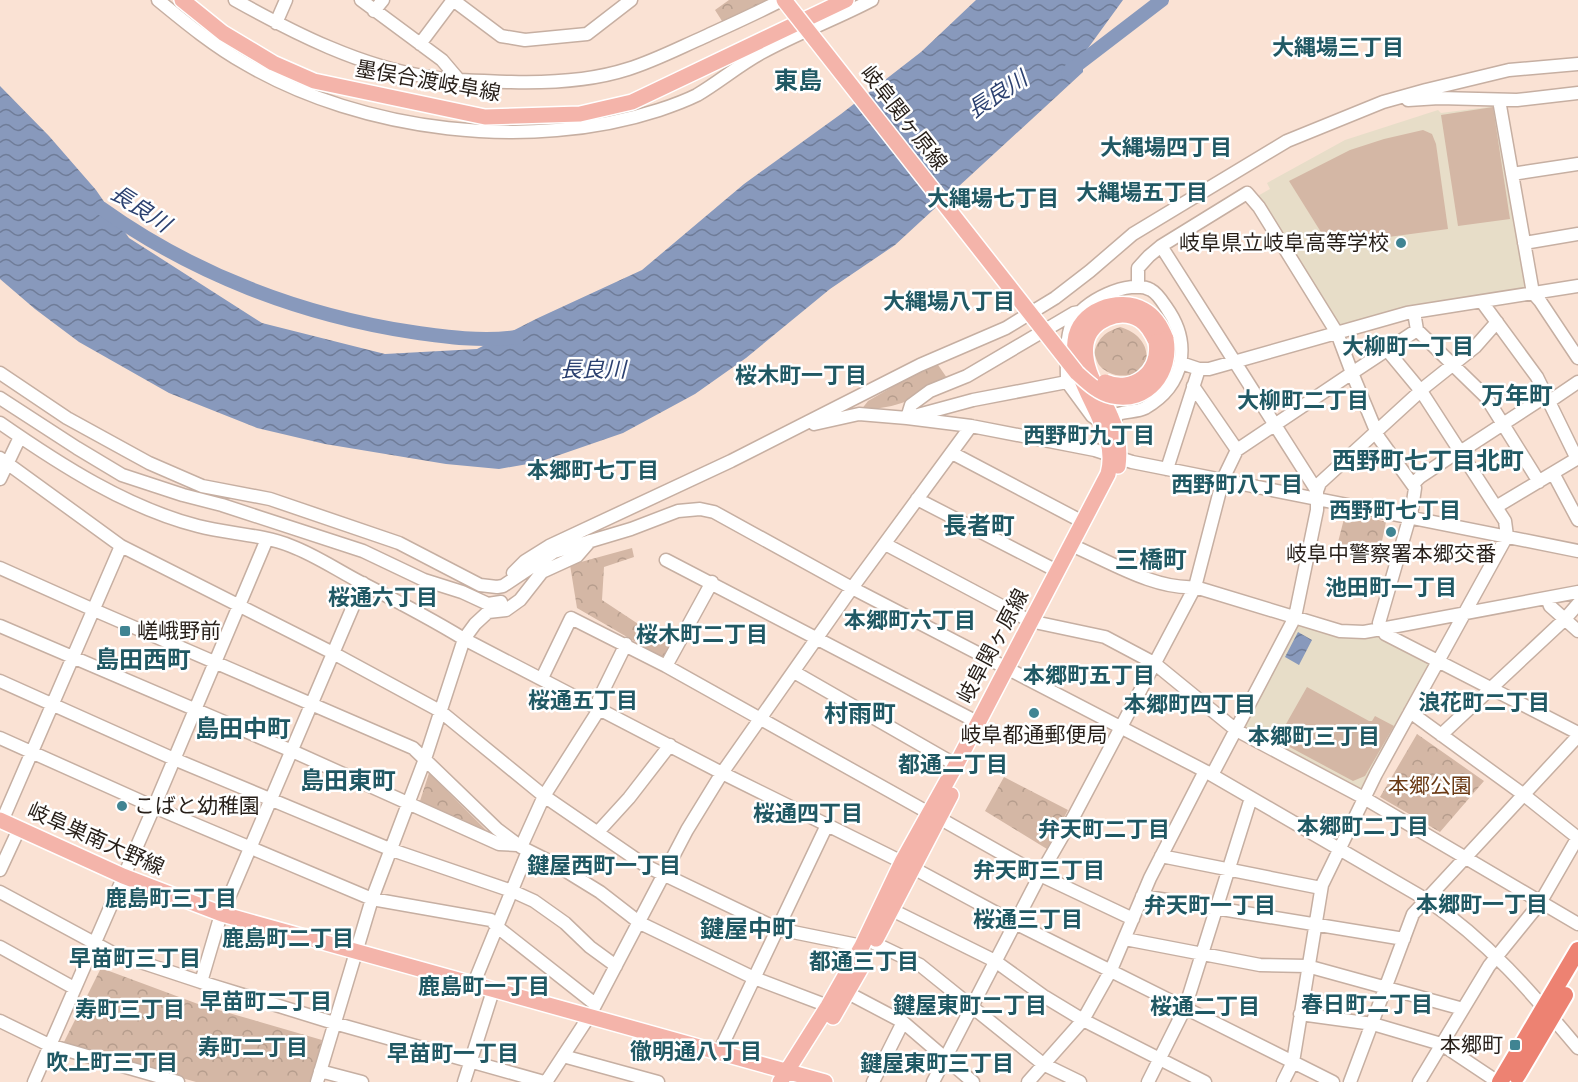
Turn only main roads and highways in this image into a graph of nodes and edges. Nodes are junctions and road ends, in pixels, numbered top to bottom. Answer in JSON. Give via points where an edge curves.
{"nodes":[{"id":1,"x":182,"y":0,"type":"edge"},
{"id":2,"x":797,"y":0,"type":"edge"},
{"id":3,"x":846,"y":0,"type":"edge"},
{"id":4,"x":778,"y":1,"type":"edge"},
{"id":5,"x":1161,"y":340,"type":"junction"},
{"id":6,"x":1114,"y":456,"type":"junction"},
{"id":7,"x":1075,"y":546,"type":"junction"},
{"id":8,"x":1035,"y":622,"type":"junction"},
{"id":9,"x":1010,"y":671,"type":"junction"},
{"id":10,"x":934,"y":815,"type":"junction"},
{"id":11,"x":1,"y":823,"type":"edge"},
{"id":12,"x":908,"y":865,"type":"junction"},
{"id":13,"x":868,"y":944,"type":"junction"},
{"id":14,"x":1578,"y":950,"type":"edge"},
{"id":15,"x":354,"y":956,"type":"junction"},
{"id":16,"x":1578,"y":971,"type":"edge"},
{"id":17,"x":1549,"y":1012,"type":"junction"},
{"id":18,"x":590,"y":1014,"type":"junction"},
{"id":19,"x":790,"y":1079,"type":"edge"},
{"id":20,"x":825,"y":1082,"type":"edge"},
{"id":21,"x":1499,"y":1082,"type":"edge"},
{"id":22,"x":1514,"y":1082,"type":"edge"}],
"edges":[{"from":1,"to":3,"type":"main road","name":"墨俣合渡岐阜線","via":[[222,33],[273,63],[314,81],[485,117],[580,114],[632,102]]},
{"from":2,"to":5,"type":"main road","name":"岐阜関ヶ原線","bridge":true,"via":[[1084,366],[1114,386],[1134,383],[1155,364]]},
{"from":4,"to":5,"type":"main road","name":"岐阜関ヶ原線","bridge":true,"via":[[1077,373],[1099,391],[1113,396],[1136,395],[1153,385],[1164,369],[1168,360]]},
{"from":5,"to":6,"type":"main road","name":"岐阜関ヶ原線","via":[[1154,318],[1145,310],[1114,304],[1097,310],[1082,325],[1075,341],[1080,379],[1107,423]]},
{"from":6,"to":7,"type":"main road","name":"岐阜関ヶ原線"},
{"from":6,"to":7,"type":"main road","name":"岐阜関ヶ原線","via":[[1114,478]]},
{"from":7,"to":8,"type":"main road","name":"岐阜関ヶ原線","via":[[1057,571]]},
{"from":7,"to":8,"type":"main road","name":"岐阜関ヶ原線","via":[[1066,575]]},
{"from":8,"to":9,"type":"main road","name":"岐阜関ヶ原線"},
{"from":9,"to":10,"type":"main road","name":"岐阜関ヶ原線"},
{"from":9,"to":10,"type":"main road","name":"岐阜関ヶ原線","via":[[977,722]]},
{"from":10,"to":12,"type":"main road","name":"岐阜関ヶ原線"},
{"from":11,"to":15,"type":"main road","name":"岐阜巣南大野線","via":[[121,879],[221,917]]},
{"from":12,"to":13,"type":"main road","name":"岐阜関ヶ原線"},
{"from":12,"to":13,"type":"main road","name":"岐阜関ヶ原線","via":[[892,910]]},
{"from":13,"to":19,"type":"main road","name":"岐阜関ヶ原線","via":[[828,1006]]},
{"from":13,"to":19,"type":"main road","name":"岐阜関ヶ原線","via":[[848,993]]},
{"from":14,"to":17,"type":"highway"},
{"from":15,"to":18,"type":"main road","name":"岐阜巣南大野線"},
{"from":15,"to":18,"type":"main road","name":"岐阜巣南大野線","via":[[491,997]]},
{"from":16,"to":17,"type":"highway"},
{"from":17,"to":21,"type":"highway"},
{"from":17,"to":22,"type":"highway"},
{"from":18,"to":19,"type":"main road","name":"岐阜巣南大野線"},
{"from":18,"to":19,"type":"main road","name":"岐阜巣南大野線","via":[[719,1052]]},
{"from":19,"to":20,"type":"main road"}]}
